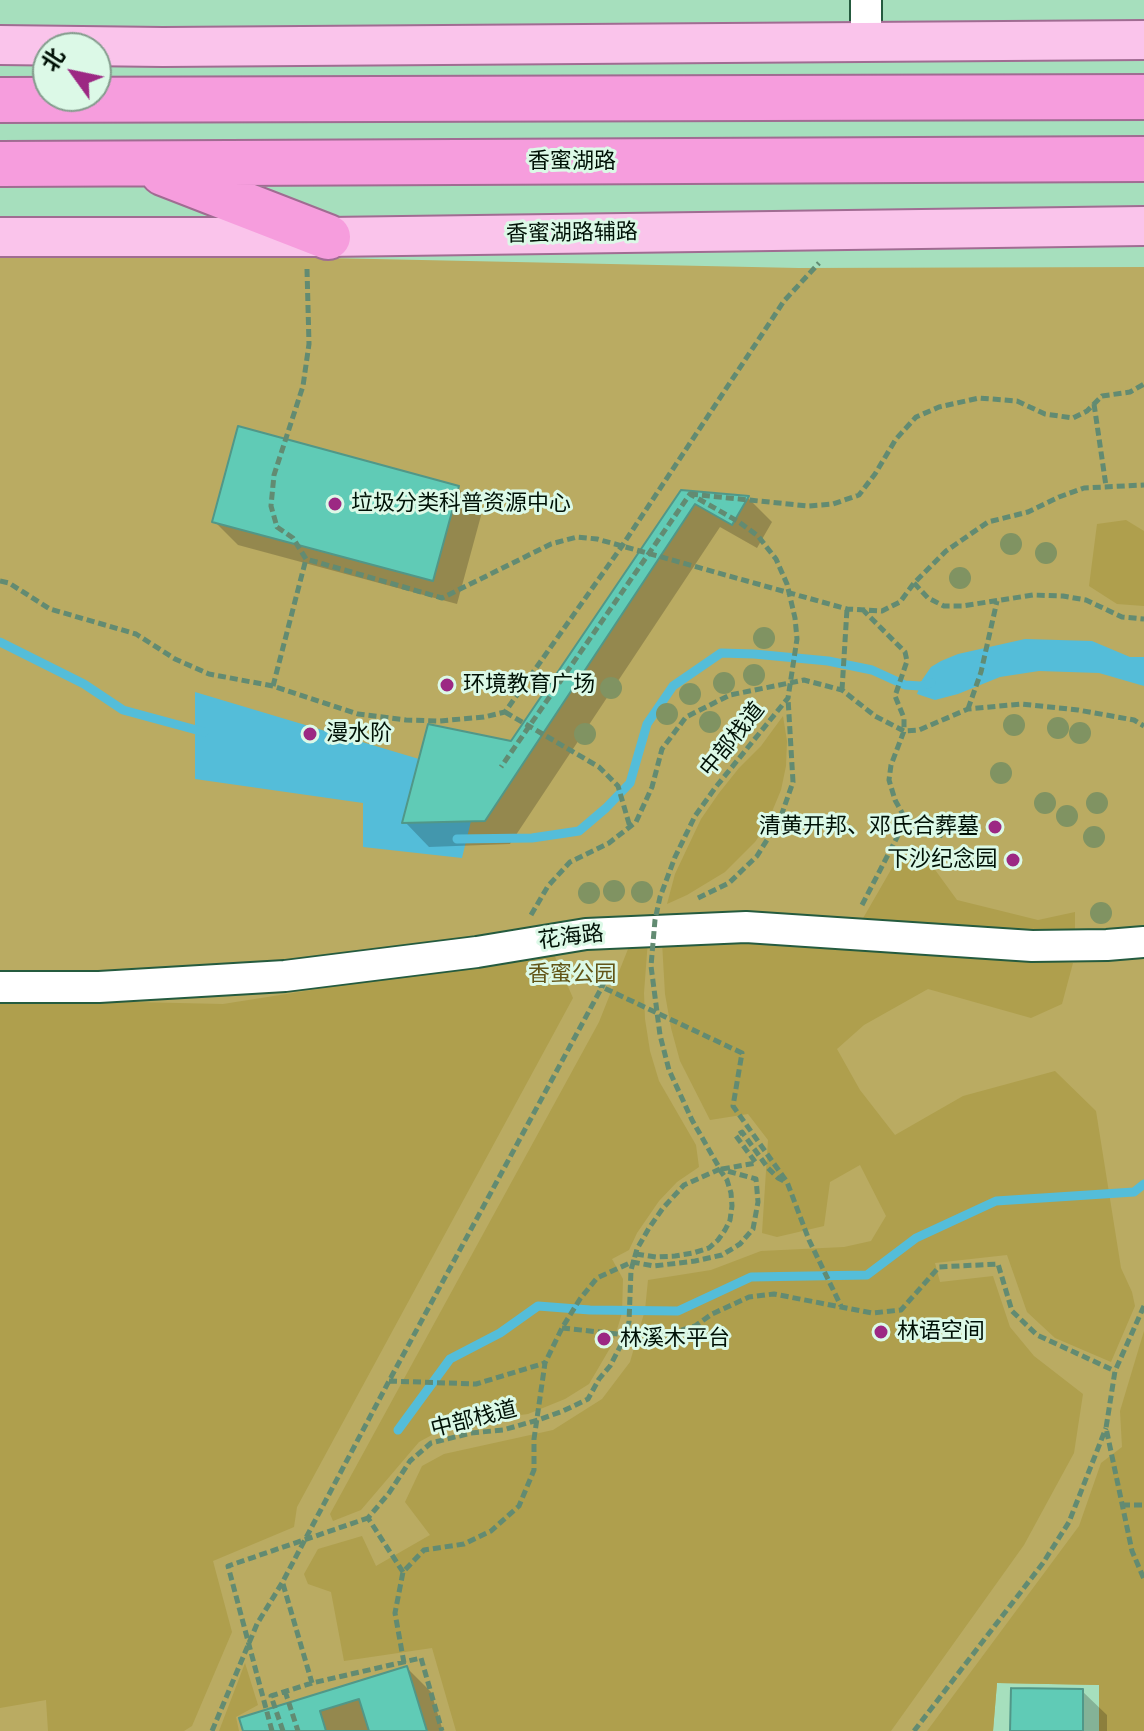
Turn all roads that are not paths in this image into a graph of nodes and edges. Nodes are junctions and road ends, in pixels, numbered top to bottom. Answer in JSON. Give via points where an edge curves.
{"nodes":[{"id":1,"x":866,"y":0,"type":"edge"},
{"id":2,"x":1144,"y":40,"type":"edge"},
{"id":3,"x":866,"y":41,"type":"junction"},
{"id":4,"x":0,"y":45,"type":"edge"},
{"id":5,"x":1144,"y":97,"type":"edge"},
{"id":6,"x":0,"y":100,"type":"edge"},
{"id":7,"x":1144,"y":159,"type":"edge"},
{"id":8,"x":0,"y":164,"type":"edge"},
{"id":9,"x":138,"y":164,"type":"junction"},
{"id":10,"x":1144,"y":226,"type":"edge"},
{"id":11,"x":0,"y":237,"type":"edge"},
{"id":12,"x":316,"y":237,"type":"junction"},
{"id":13,"x":1144,"y":942,"type":"edge"},
{"id":14,"x":0,"y":987,"type":"edge"}],
"edges":[{"from":1,"to":3,"type":"street"},
{"from":2,"to":3,"type":"main road"},
{"from":3,"to":4,"type":"main road"},
{"from":5,"to":6,"type":"highway"},
{"from":7,"to":9,"type":"highway","name":"香蜜湖路"},
{"from":8,"to":9,"type":"highway","name":"香蜜湖路"},
{"from":9,"to":12,"type":"highway"},
{"from":10,"to":12,"type":"main road","name":"香蜜湖路辅路"},
{"from":11,"to":12,"type":"main road","name":"香蜜湖路辅路"},
{"from":13,"to":14,"type":"street","name":"花海路","via":[[1032,946],[746,927],[586,934],[285,976]]}]}
